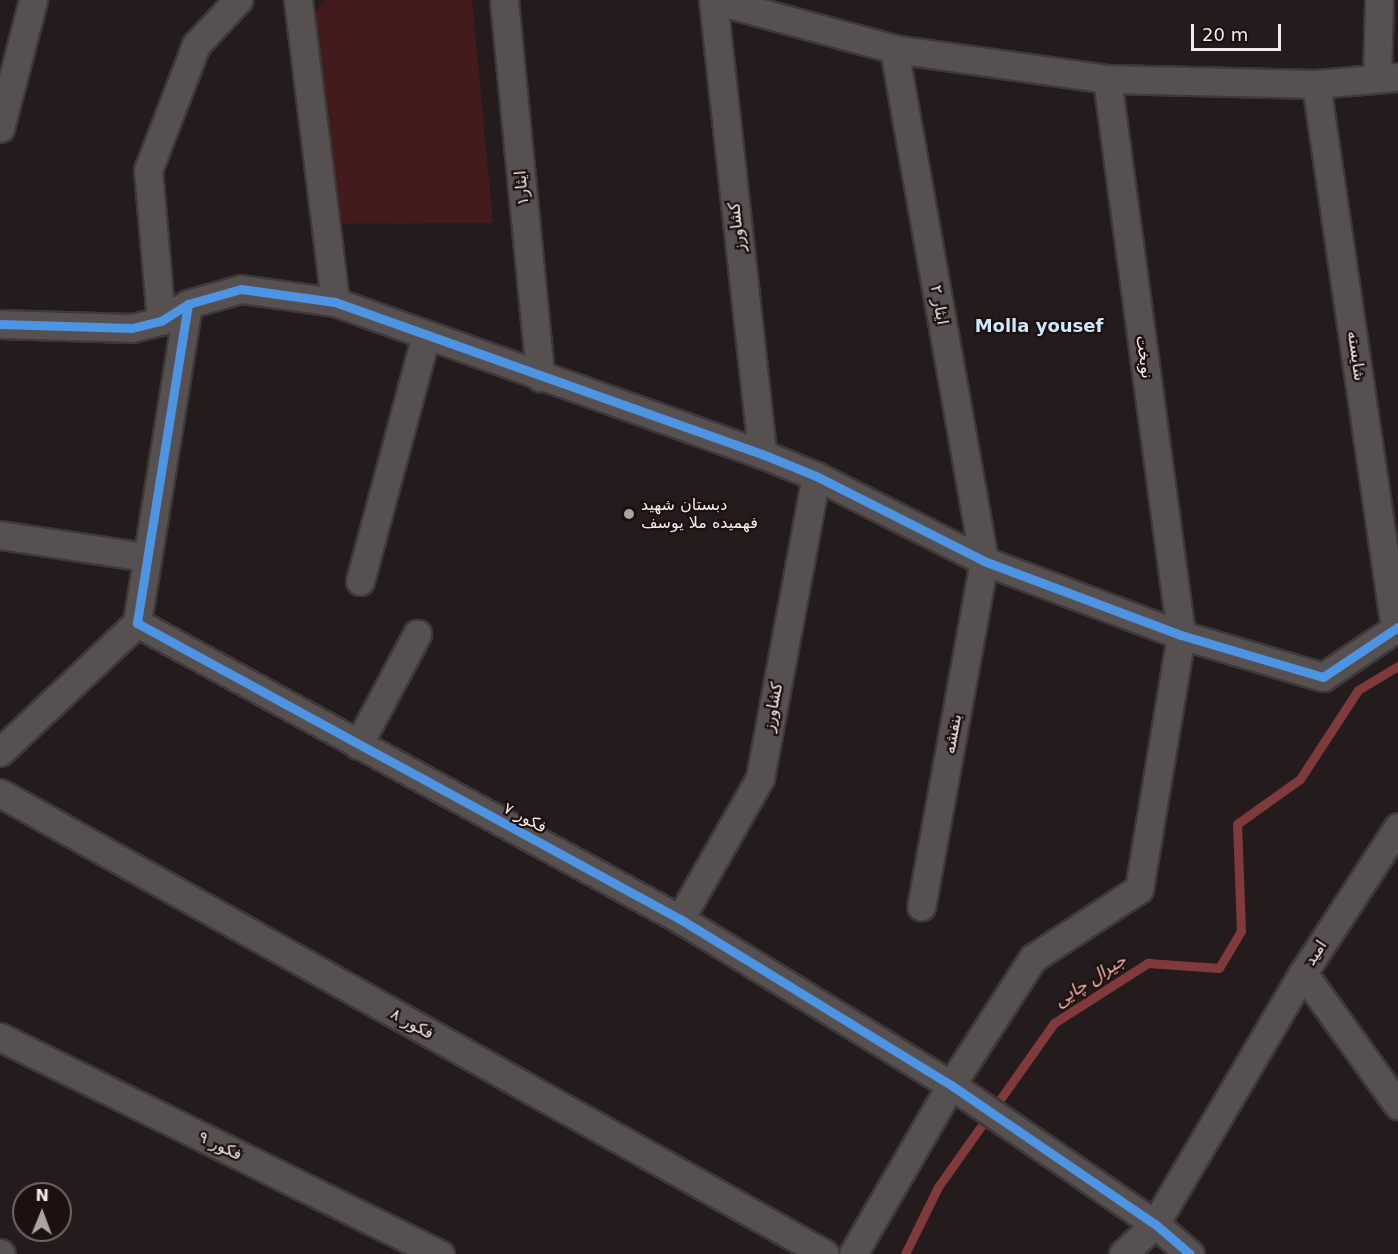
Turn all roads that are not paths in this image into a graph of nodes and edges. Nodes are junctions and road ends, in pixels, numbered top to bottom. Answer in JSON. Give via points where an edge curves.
{"nodes":[{"id":1,"x":33,"y":0,"type":"edge"},
{"id":2,"x":238,"y":0,"type":"edge"},
{"id":3,"x":298,"y":0,"type":"edge"},
{"id":4,"x":504,"y":0,"type":"edge"},
{"id":5,"x":713,"y":0,"type":"edge"},
{"id":6,"x":1379,"y":0,"type":"edge"},
{"id":7,"x":894,"y":49,"type":"junction"},
{"id":8,"x":1388,"y":77,"type":"edge"},
{"id":9,"x":1107,"y":79,"type":"junction"},
{"id":10,"x":1316,"y":84,"type":"junction"},
{"id":11,"x":4,"y":95,"type":"edge"},
{"id":12,"x":0,"y":128,"type":"edge"},
{"id":13,"x":335,"y":302,"type":"junction"},
{"id":14,"x":188,"y":304,"type":"junction"},
{"id":15,"x":161,"y":321,"type":"junction"},
{"id":16,"x":0,"y":324,"type":"edge"},
{"id":17,"x":426,"y":335,"type":"junction"},
{"id":18,"x":540,"y":377,"type":"junction"},
{"id":19,"x":762,"y":454,"type":"junction"},
{"id":20,"x":816,"y":476,"type":"junction"},
{"id":21,"x":0,"y":535,"type":"edge"},
{"id":22,"x":146,"y":557,"type":"junction"},
{"id":23,"x":984,"y":561,"type":"junction"},
{"id":24,"x":360,"y":581,"type":"dead end"},
{"id":25,"x":137,"y":623,"type":"junction"},
{"id":26,"x":1397,"y":628,"type":"edge"},
{"id":27,"x":417,"y":634,"type":"dead end"},
{"id":28,"x":1181,"y":635,"type":"junction"},
{"id":29,"x":358,"y":745,"type":"junction"},
{"id":30,"x":0,"y":752,"type":"edge"},
{"id":31,"x":0,"y":793,"type":"edge"},
{"id":32,"x":1398,"y":827,"type":"edge"},
{"id":33,"x":921,"y":906,"type":"dead end"},
{"id":34,"x":680,"y":919,"type":"junction"},
{"id":35,"x":1303,"y":973,"type":"junction"},
{"id":36,"x":0,"y":1037,"type":"edge"},
{"id":37,"x":951,"y":1085,"type":"junction"},
{"id":38,"x":1398,"y":1105,"type":"edge"},
{"id":39,"x":1155,"y":1224,"type":"junction"},
{"id":40,"x":440,"y":1254,"type":"edge"},
{"id":41,"x":825,"y":1254,"type":"edge"},
{"id":42,"x":853,"y":1254,"type":"edge"},
{"id":43,"x":1123,"y":1254,"type":"edge"},
{"id":44,"x":1190,"y":1254,"type":"edge"}],
"edges":[{"from":1,"to":11,"type":"street"},
{"from":2,"to":15,"type":"street","via":[[196,45],[148,170]]},
{"from":3,"to":13,"type":"street"},
{"from":4,"to":18,"type":"street","name":"ایثار۱"},
{"from":5,"to":7,"type":"street"},
{"from":5,"to":19,"type":"street","name":"کشاورز"},
{"from":6,"to":8,"type":"street"},
{"from":7,"to":9,"type":"street"},
{"from":7,"to":23,"type":"street","name":"ایثار ۲"},
{"from":8,"to":10,"type":"street"},
{"from":9,"to":10,"type":"street"},
{"from":9,"to":28,"type":"street","name":"نوبخت"},
{"from":10,"to":26,"type":"street","name":"شایسته"},
{"from":11,"to":12,"type":"street"},
{"from":13,"to":14,"type":"street","via":[[241,289]]},
{"from":13,"to":17,"type":"street"},
{"from":14,"to":15,"type":"street"},
{"from":14,"to":22,"type":"street"},
{"from":15,"to":16,"type":"street","via":[[132,328]]},
{"from":17,"to":18,"type":"street"},
{"from":17,"to":24,"type":"street"},
{"from":18,"to":19,"type":"street"},
{"from":19,"to":20,"type":"street"},
{"from":20,"to":23,"type":"street"},
{"from":20,"to":34,"type":"street","name":"کشاورز","via":[[760,778]]},
{"from":21,"to":22,"type":"street"},
{"from":22,"to":25,"type":"street"},
{"from":23,"to":28,"type":"street"},
{"from":23,"to":33,"type":"street","name":"بنفشه"},
{"from":25,"to":29,"type":"street","name":"فکور ۷"},
{"from":25,"to":30,"type":"street"},
{"from":26,"to":28,"type":"street","via":[[1323,678]]},
{"from":27,"to":29,"type":"street"},
{"from":28,"to":37,"type":"street","name":"نوبخت","via":[[1139,889],[1033,958]]},
{"from":29,"to":34,"type":"street","name":"فکور ۷"},
{"from":31,"to":41,"type":"street","name":"فکور ۸"},
{"from":32,"to":35,"type":"street","name":"امید"},
{"from":34,"to":37,"type":"street","name":"فکور ۷"},
{"from":35,"to":38,"type":"street","name":"امید"},
{"from":35,"to":39,"type":"street"},
{"from":36,"to":40,"type":"street","name":"فکور ۹"},
{"from":37,"to":39,"type":"street","name":"فکور ۷"},
{"from":37,"to":42,"type":"street","name":"نوبخت"},
{"from":39,"to":43,"type":"street"},
{"from":39,"to":44,"type":"street","name":"فکور ۷"}]}
